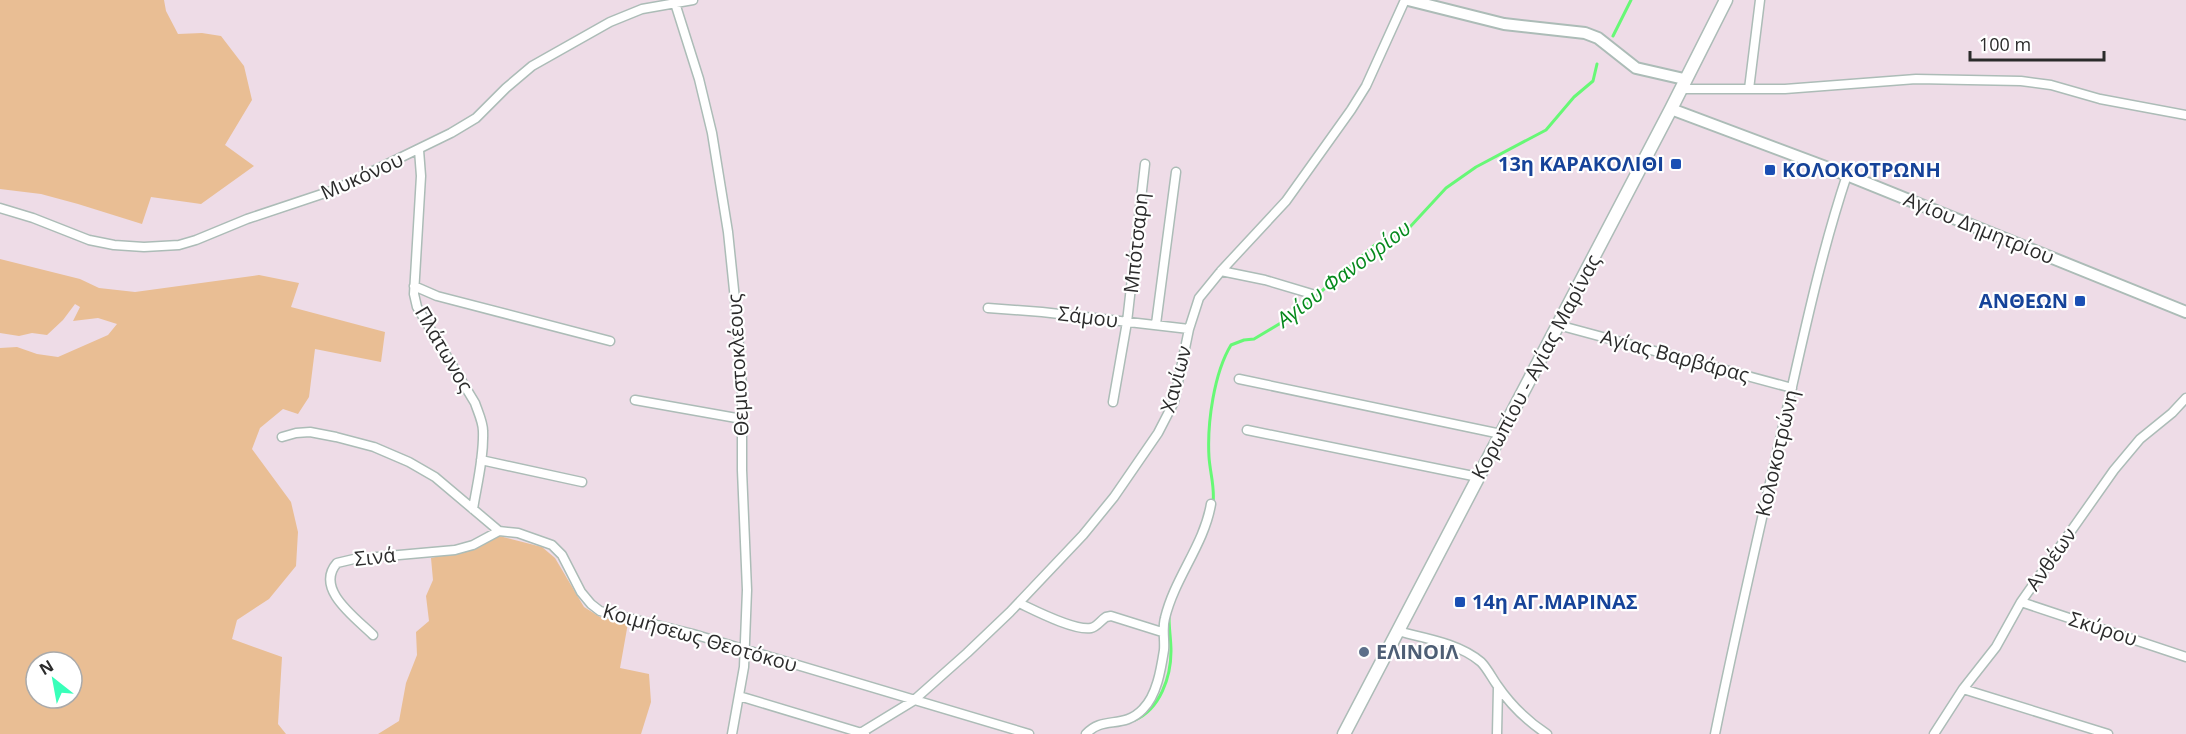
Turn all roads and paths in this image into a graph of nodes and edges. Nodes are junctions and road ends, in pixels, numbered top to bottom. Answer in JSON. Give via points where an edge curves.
{"nodes":[{"id":1,"x":693,"y":0,"type":"edge"},
{"id":2,"x":1406,"y":0,"type":"edge"},
{"id":3,"x":1726,"y":0,"type":"edge"},
{"id":4,"x":1760,"y":0,"type":"edge"},
{"id":5,"x":668,"y":2,"type":"edge"},
{"id":6,"x":1682,"y":84,"type":"junction"},
{"id":7,"x":1749,"y":89,"type":"junction"},
{"id":8,"x":1671,"y":109,"type":"junction"},
{"id":9,"x":2186,"y":115,"type":"edge"},
{"id":10,"x":419,"y":150,"type":"junction"},
{"id":11,"x":1145,"y":164,"type":"dead end"},
{"id":12,"x":1176,"y":172,"type":"dead end"},
{"id":13,"x":1847,"y":175,"type":"junction"},
{"id":14,"x":0,"y":208,"type":"edge"},
{"id":15,"x":1221,"y":271,"type":"junction"},
{"id":16,"x":414,"y":286,"type":"junction"},
{"id":17,"x":1312,"y":294,"type":"dead end"},
{"id":18,"x":437,"y":296,"type":"junction"},
{"id":19,"x":417,"y":307,"type":"junction"},
{"id":20,"x":988,"y":308,"type":"dead end"},
{"id":21,"x":2186,"y":312,"type":"edge"},
{"id":22,"x":1127,"y":322,"type":"junction"},
{"id":23,"x":1156,"y":324,"type":"junction"},
{"id":24,"x":1558,"y":325,"type":"junction"},
{"id":25,"x":1189,"y":329,"type":"junction"},
{"id":26,"x":610,"y":341,"type":"dead end"},
{"id":27,"x":1239,"y":379,"type":"dead end"},
{"id":28,"x":1792,"y":388,"type":"junction"},
{"id":29,"x":2186,"y":398,"type":"edge"},
{"id":30,"x":635,"y":400,"type":"dead end"},
{"id":31,"x":1113,"y":402,"type":"dead end"},
{"id":32,"x":742,"y":419,"type":"junction"},
{"id":33,"x":1247,"y":430,"type":"dead end"},
{"id":34,"x":1501,"y":434,"type":"junction"},
{"id":35,"x":282,"y":437,"type":"dead end"},
{"id":36,"x":481,"y":460,"type":"junction"},
{"id":37,"x":1478,"y":477,"type":"junction"},
{"id":38,"x":582,"y":482,"type":"dead end"},
{"id":39,"x":1211,"y":504,"type":"dead end"},
{"id":40,"x":473,"y":509,"type":"junction"},
{"id":41,"x":500,"y":531,"type":"junction"},
{"id":42,"x":2021,"y":602,"type":"junction"},
{"id":43,"x":1019,"y":603,"type":"junction"},
{"id":44,"x":1398,"y":631,"type":"junction"},
{"id":45,"x":1162,"y":632,"type":"junction"},
{"id":46,"x":373,"y":635,"type":"dead end"},
{"id":47,"x":744,"y":650,"type":"junction"},
{"id":48,"x":2186,"y":657,"type":"edge"},
{"id":49,"x":1498,"y":687,"type":"junction"},
{"id":50,"x":1963,"y":689,"type":"junction"},
{"id":51,"x":739,"y":696,"type":"junction"},
{"id":52,"x":913,"y":701,"type":"junction"},
{"id":53,"x":732,"y":734,"type":"edge"},
{"id":54,"x":862,"y":734,"type":"edge"},
{"id":55,"x":1029,"y":734,"type":"edge"},
{"id":56,"x":1086,"y":734,"type":"edge"},
{"id":57,"x":1344,"y":734,"type":"edge"},
{"id":58,"x":1497,"y":734,"type":"edge"},
{"id":59,"x":1547,"y":734,"type":"edge"},
{"id":60,"x":1715,"y":734,"type":"edge"},
{"id":61,"x":1934,"y":734,"type":"edge"},
{"id":62,"x":2108,"y":734,"type":"edge"}],
"edges":[{"from":1,"to":5,"type":"street","name":"Μυκόνου"},
{"from":2,"to":6,"type":"street","via":[[1504,24],[1585,33],[1598,38],[1636,68]]},
{"from":2,"to":15,"type":"street","name":"Χανίων","via":[[1351,110],[1286,201]]},
{"from":3,"to":6,"type":"main road","name":"Κορωπίου - Αγίας Μαρίνας"},
{"from":4,"to":7,"type":"street"},
{"from":5,"to":10,"type":"street","name":"Μυκόνου","via":[[610,22],[548,55],[476,118]]},
{"from":5,"to":32,"type":"street","name":"Θεμιστοκλέους","via":[[699,79],[718,164],[733,276]]},
{"from":6,"to":7,"type":"street"},
{"from":6,"to":8,"type":"main road","name":"Κορωπίου - Αγίας Μαρίνας"},
{"from":7,"to":9,"type":"street","via":[[1916,79],[2021,81]]},
{"from":8,"to":13,"type":"street","name":"Αγίου Δημητρίου"},
{"from":8,"to":24,"type":"main road","name":"Κορωπίου - Αγίας Μαρίνας"},
{"from":10,"to":14,"type":"street","name":"Μυκόνου","via":[[334,190],[179,245],[144,247],[88,240]]},
{"from":10,"to":16,"type":"street","name":"Πλάτωνος"},
{"from":11,"to":22,"type":"street","name":"Μπότσαρη"},
{"from":12,"to":23,"type":"street"},
{"from":13,"to":21,"type":"street","name":"Αγίου Δημητρίου"},
{"from":13,"to":28,"type":"street","name":"Κολοκοτρώνη","via":[[1831,223]]},
{"from":15,"to":17,"type":"street"},
{"from":15,"to":25,"type":"street","name":"Χανίων","via":[[1199,298]]},
{"from":16,"to":18,"type":"street"},
{"from":16,"to":19,"type":"street","name":"Πλάτωνος"},
{"from":18,"to":19,"type":"street","via":[[422,298]]},
{"from":18,"to":26,"type":"street"},
{"from":19,"to":36,"type":"street","name":"Πλάτωνος","via":[[475,403],[483,432]]},
{"from":20,"to":22,"type":"street","name":"Σάμου"},
{"from":22,"to":23,"type":"street","name":"Σάμου"},
{"from":22,"to":31,"type":"street","name":"Μπότσαρη"},
{"from":23,"to":25,"type":"street","name":"Σάμου"},
{"from":24,"to":28,"type":"street","name":"Αγίας Βαρβάρας"},
{"from":24,"to":34,"type":"main road","name":"Κορωπίου - Αγίας Μαρίνας"},
{"from":25,"to":43,"type":"street","name":"Χανίων","via":[[1174,402],[1158,434],[1083,535]]},
{"from":27,"to":34,"type":"street"},
{"from":28,"to":60,"type":"street","name":"Κολοκοτρώνη"},
{"from":29,"to":42,"type":"street","name":"Ανθέων","via":[[2130,450]]},
{"from":30,"to":32,"type":"street"},
{"from":32,"to":47,"type":"street","name":"Θεμιστοκλέους","via":[[747,577]]},
{"from":33,"to":37,"type":"street"},
{"from":34,"to":37,"type":"main road","name":"Κορωπίου - Αγίας Μαρίνας"},
{"from":35,"to":40,"type":"street","name":"Κοιμήσεως Θεοτόκου","via":[[310,432],[374,447],[435,477]]},
{"from":36,"to":38,"type":"street"},
{"from":36,"to":40,"type":"street","name":"Πλάτωνος"},
{"from":37,"to":44,"type":"main road","name":"Κορωπίου - Αγίας Μαρίνας"},
{"from":39,"to":45,"type":"street","via":[[1201,540],[1182,574]]},
{"from":40,"to":41,"type":"street","name":"Κοιμήσεως Θεοτόκου"},
{"from":41,"to":46,"type":"street","name":"Σινά","via":[[455,550],[337,563],[330,573],[334,596]]},
{"from":41,"to":47,"type":"street","name":"Κοιμήσεως Θεοτόκου","via":[[552,545],[562,555],[581,592],[600,611]]},
{"from":42,"to":48,"type":"street","name":"Σκύρου"},
{"from":42,"to":50,"type":"street","name":"Ανθέων","via":[[1996,647]]},
{"from":43,"to":45,"type":"street","via":[[1084,628],[1111,616]]},
{"from":43,"to":52,"type":"street","name":"Χανίων"},
{"from":44,"to":49,"type":"street","via":[[1467,652],[1482,663]]},
{"from":44,"to":57,"type":"main road","name":"Κορωπίου - Αγίας Μαρίνας"},
{"from":45,"to":56,"type":"street","via":[[1164,647],[1158,680],[1144,708],[1125,722],[1097,725]]},
{"from":47,"to":51,"type":"street","name":"Θεμιστοκλέους"},
{"from":47,"to":52,"type":"street","name":"Κοιμήσεως Θεοτόκου"},
{"from":49,"to":58,"type":"street"},
{"from":49,"to":59,"type":"street"},
{"from":50,"to":61,"type":"street","name":"Ανθέων"},
{"from":50,"to":62,"type":"street"},
{"from":51,"to":53,"type":"street","name":"Θεμιστοκλέους"},
{"from":51,"to":54,"type":"street"},
{"from":52,"to":54,"type":"street","name":"Χανίων"},
{"from":52,"to":55,"type":"street","name":"Κοιμήσεως Θεοτόκου"}]}
